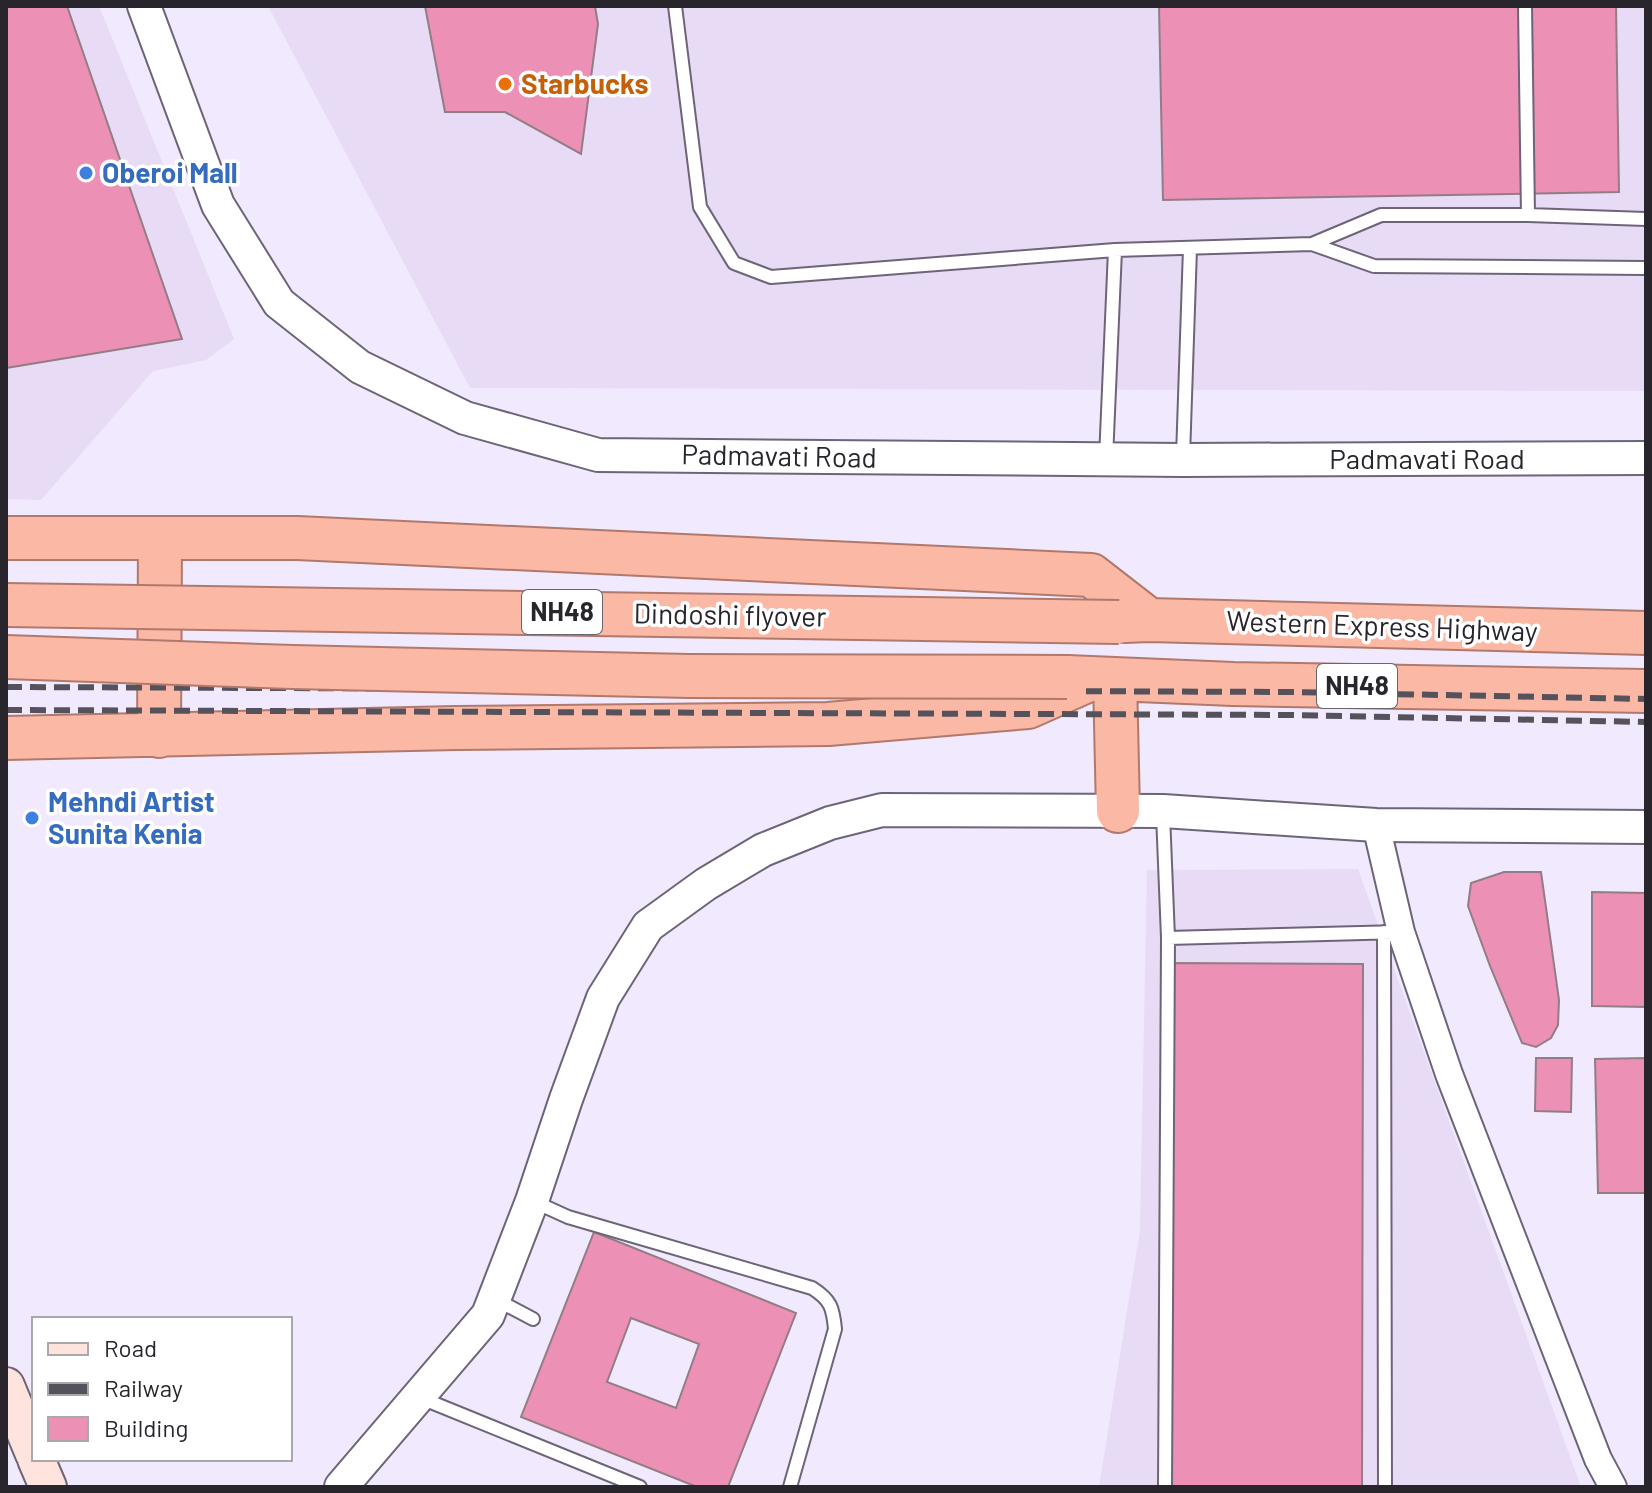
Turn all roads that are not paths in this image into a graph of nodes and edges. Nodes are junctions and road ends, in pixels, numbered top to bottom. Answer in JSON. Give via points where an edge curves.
{"nodes":[{"id":1,"x":144,"y":6,"type":"edge"},
{"id":2,"x":675,"y":6,"type":"edge"},
{"id":3,"x":1525,"y":6,"type":"edge"},
{"id":4,"x":1528,"y":215,"type":"junction"},
{"id":5,"x":1646,"y":219,"type":"edge"},
{"id":6,"x":1312,"y":244,"type":"junction"},
{"id":7,"x":1190,"y":248,"type":"junction"},
{"id":8,"x":1115,"y":250,"type":"junction"},
{"id":9,"x":1646,"y":268,"type":"edge"},
{"id":10,"x":1646,"y":458,"type":"edge"},
{"id":11,"x":1106,"y":459,"type":"junction"},
{"id":12,"x":1183,"y":460,"type":"junction"},
{"id":13,"x":6,"y":538,"type":"edge"},
{"id":14,"x":160,"y":539,"type":"junction"},
{"id":15,"x":6,"y":605,"type":"edge"},
{"id":16,"x":1134,"y":621,"type":"junction"},
{"id":17,"x":1646,"y":633,"type":"edge"},
{"id":18,"x":6,"y":657,"type":"edge"},
{"id":19,"x":1091,"y":678,"type":"junction"},
{"id":20,"x":1646,"y":691,"type":"edge"},
{"id":21,"x":159,"y":736,"type":"junction"},
{"id":22,"x":6,"y":738,"type":"edge"},
{"id":23,"x":1118,"y":811,"type":"junction"},
{"id":24,"x":1163,"y":811,"type":"junction"},
{"id":25,"x":1376,"y":825,"type":"junction"},
{"id":26,"x":1646,"y":827,"type":"edge"},
{"id":27,"x":1393,"y":932,"type":"junction"},
{"id":28,"x":1168,"y":938,"type":"junction"},
{"id":29,"x":532,"y":1201,"type":"junction"},
{"id":30,"x":494,"y":1299,"type":"junction"},
{"id":31,"x":533,"y":1319,"type":"dead end"},
{"id":32,"x":6,"y":1386,"type":"edge"},
{"id":33,"x":418,"y":1397,"type":"junction"},
{"id":34,"x":32,"y":1449,"type":"edge"},
{"id":35,"x":37,"y":1461,"type":"edge"},
{"id":36,"x":48,"y":1487,"type":"edge"},
{"id":37,"x":341,"y":1487,"type":"edge"},
{"id":38,"x":640,"y":1487,"type":"edge"},
{"id":39,"x":790,"y":1487,"type":"edge"},
{"id":40,"x":1165,"y":1487,"type":"edge"},
{"id":41,"x":1385,"y":1487,"type":"edge"},
{"id":42,"x":1613,"y":1487,"type":"edge"}],
"edges":[{"from":1,"to":11,"type":"street","name":"Padmavati Road","via":[[218,205],[279,303],[360,367],[465,418],[598,455]]},
{"from":2,"to":8,"type":"lane","via":[[700,207],[734,263],[771,277]]},
{"from":3,"to":4,"type":"lane"},
{"from":4,"to":5,"type":"lane"},
{"from":4,"to":6,"type":"lane","via":[[1381,215]]},
{"from":6,"to":7,"type":"lane"},
{"from":6,"to":9,"type":"lane","via":[[1374,266]]},
{"from":7,"to":8,"type":"lane"},
{"from":7,"to":12,"type":"lane"},
{"from":8,"to":11,"type":"lane"},
{"from":10,"to":12,"type":"street","name":"Padmavati Road"},
{"from":11,"to":12,"type":"street","name":"Padmavati Road"},
{"from":13,"to":14,"type":"highway"},
{"from":14,"to":16,"type":"highway","via":[[297,538],[1091,575]]},
{"from":14,"to":21,"type":"highway"},
{"from":15,"to":16,"type":"highway","name":"Dindoshi flyover","number":"NH48","bridge":true},
{"from":16,"to":17,"type":"highway","name":"Western Express Highway","number":"NH48"},
{"from":18,"to":19,"type":"highway","number":"NH48","bridge":true,"via":[[689,676]]},
{"from":19,"to":20,"type":"highway","name":"Western Express Highway","number":"NH48"},
{"from":19,"to":21,"type":"highway","via":[[1028,707],[828,724]]},
{"from":19,"to":23,"type":"highway"},
{"from":21,"to":22,"type":"highway"},
{"from":23,"to":24,"type":"street"},
{"from":23,"to":29,"type":"street","via":[[882,810],[777,844],[706,884],[648,926],[603,998]]},
{"from":24,"to":25,"type":"street"},
{"from":24,"to":28,"type":"lane"},
{"from":25,"to":26,"type":"street"},
{"from":25,"to":27,"type":"street"},
{"from":27,"to":28,"type":"lane"},
{"from":27,"to":41,"type":"lane"},
{"from":27,"to":42,"type":"street"},
{"from":28,"to":40,"type":"lane"},
{"from":29,"to":30,"type":"street"},
{"from":29,"to":39,"type":"lane","via":[[568,1217],[812,1288],[824,1296],[833,1310],[835,1329]]},
{"from":30,"to":31,"type":"lane"},
{"from":30,"to":33,"type":"street","via":[[488,1315]]},
{"from":32,"to":34,"type":"main road"},
{"from":33,"to":37,"type":"street"},
{"from":33,"to":38,"type":"lane"},
{"from":35,"to":36,"type":"main road"}]}
